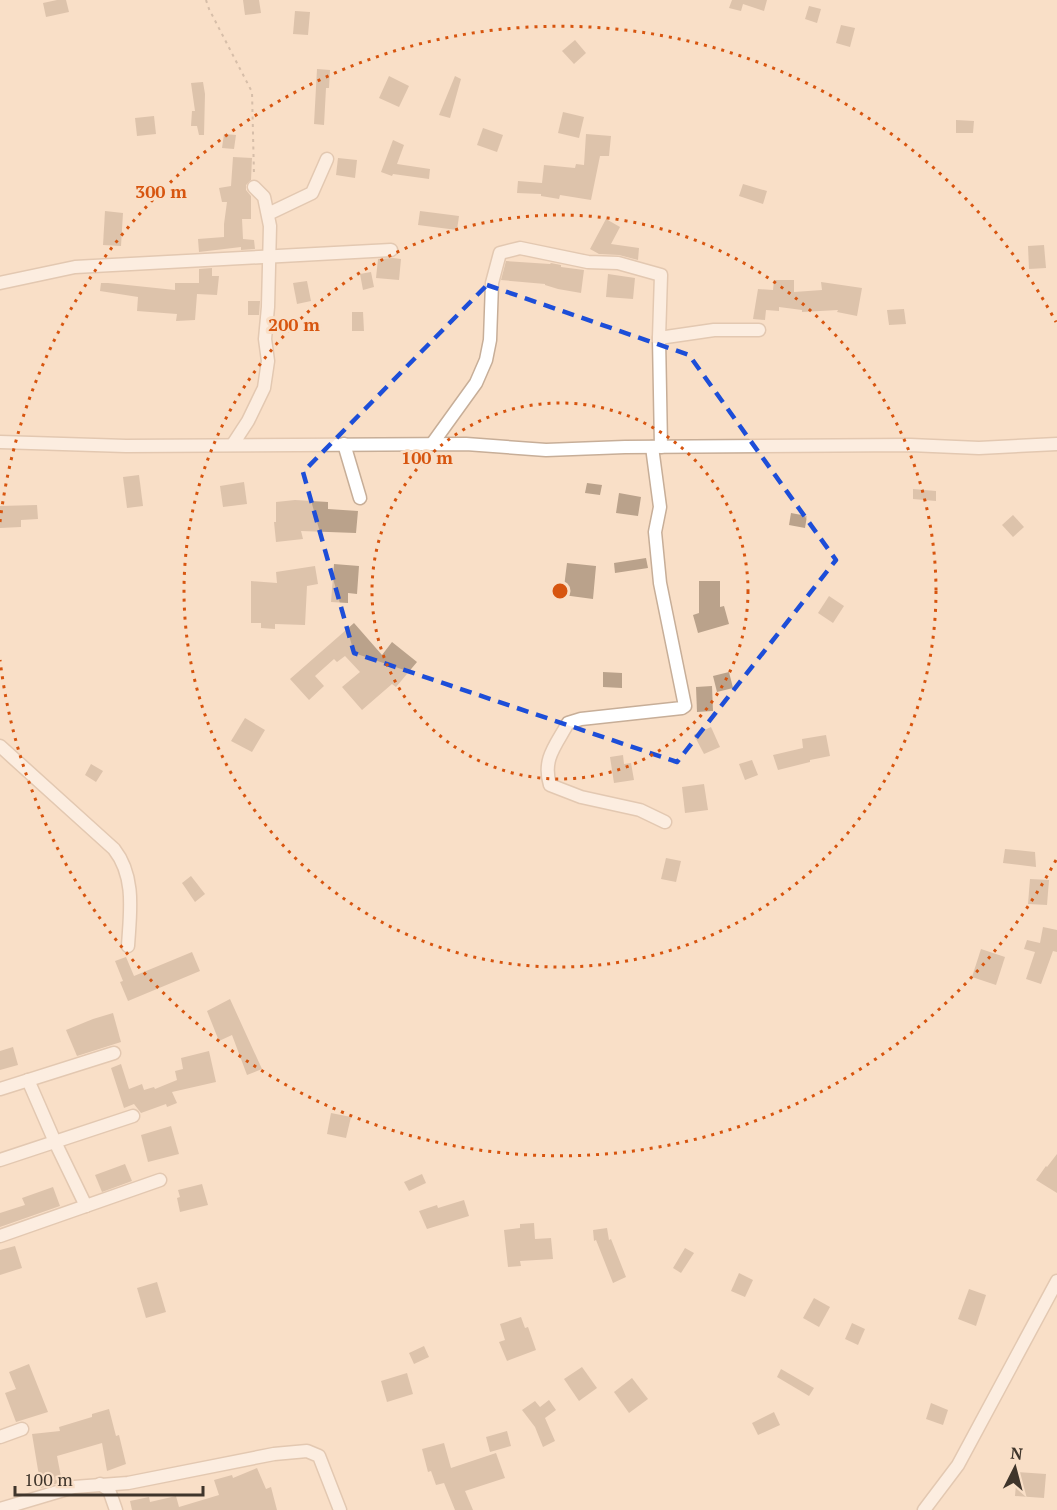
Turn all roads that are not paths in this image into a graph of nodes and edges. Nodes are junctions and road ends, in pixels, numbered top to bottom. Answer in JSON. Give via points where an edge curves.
{"nodes":[{"id":1,"x":327,"y":159,"type":"dead end"},
{"id":2,"x":254,"y":187,"type":"road end"},
{"id":3,"x":268,"y":214,"type":"junction"},
{"id":4,"x":392,"y":250,"type":"dead end"},
{"id":5,"x":270,"y":256,"type":"junction"},
{"id":6,"x":0,"y":283,"type":"edge"},
{"id":7,"x":759,"y":330,"type":"dead end"},
{"id":8,"x":659,"y":338,"type":"junction"},
{"id":9,"x":0,"y":442,"type":"edge"},
{"id":10,"x":233,"y":444,"type":"junction"},
{"id":11,"x":344,"y":444,"type":"junction"},
{"id":12,"x":432,"y":444,"type":"junction"},
{"id":13,"x":1057,"y":444,"type":"edge"},
{"id":14,"x":656,"y":447,"type":"junction"},
{"id":15,"x":360,"y":498,"type":"dead end"},
{"id":16,"x":0,"y":746,"type":"edge"},
{"id":17,"x":665,"y":822,"type":"dead end"},
{"id":18,"x":128,"y":946,"type":"dead end"},
{"id":19,"x":114,"y":1053,"type":"dead end"},
{"id":20,"x":28,"y":1080,"type":"junction"},
{"id":21,"x":0,"y":1089,"type":"edge"},
{"id":22,"x":133,"y":1116,"type":"dead end"},
{"id":23,"x":55,"y":1142,"type":"junction"},
{"id":24,"x":0,"y":1160,"type":"edge"},
{"id":25,"x":160,"y":1180,"type":"dead end"},
{"id":26,"x":86,"y":1206,"type":"junction"},
{"id":27,"x":0,"y":1236,"type":"edge"},
{"id":28,"x":1057,"y":1281,"type":"edge"},
{"id":29,"x":22,"y":1429,"type":"dead end"},
{"id":30,"x":0,"y":1437,"type":"edge"},
{"id":31,"x":100,"y":1484,"type":"junction"},
{"id":32,"x":0,"y":1509,"type":"edge"},
{"id":33,"x":116,"y":1510,"type":"edge"},
{"id":34,"x":340,"y":1510,"type":"edge"},
{"id":35,"x":924,"y":1510,"type":"edge"}],
"edges":[{"from":1,"to":3,"type":"street","via":[[312,193]]},
{"from":2,"to":3,"type":"street","via":[[264,196]]},
{"from":3,"to":5,"type":"street"},
{"from":4,"to":5,"type":"street"},
{"from":5,"to":6,"type":"street","via":[[75,267]]},
{"from":5,"to":10,"type":"street","via":[[264,388]]},
{"from":7,"to":8,"type":"street","via":[[714,330]]},
{"from":8,"to":12,"type":"street","via":[[661,275],[520,248],[500,253],[492,283],[486,360],[476,383]]},
{"from":8,"to":14,"type":"street"},
{"from":9,"to":10,"type":"street"},
{"from":10,"to":11,"type":"street"},
{"from":11,"to":12,"type":"street"},
{"from":11,"to":15,"type":"street"},
{"from":12,"to":14,"type":"street","via":[[546,450]]},
{"from":13,"to":14,"type":"street","via":[[980,448]]},
{"from":14,"to":17,"type":"street","via":[[660,507],[655,532],[660,583],[685,706],[568,723],[549,758],[546,773],[550,785],[581,797],[640,810]]},
{"from":16,"to":18,"type":"street","via":[[121,858],[131,900]]},
{"from":19,"to":20,"type":"street"},
{"from":20,"to":21,"type":"street"},
{"from":20,"to":23,"type":"street"},
{"from":22,"to":23,"type":"street"},
{"from":23,"to":24,"type":"street"},
{"from":23,"to":26,"type":"street"},
{"from":25,"to":26,"type":"street"},
{"from":26,"to":27,"type":"street"},
{"from":28,"to":35,"type":"street","via":[[958,1465]]},
{"from":29,"to":30,"type":"street"},
{"from":31,"to":32,"type":"street","via":[[74,1487]]},
{"from":31,"to":33,"type":"street","via":[[109,1490]]},
{"from":31,"to":34,"type":"street","via":[[128,1483],[307,1451],[319,1456]]}]}
